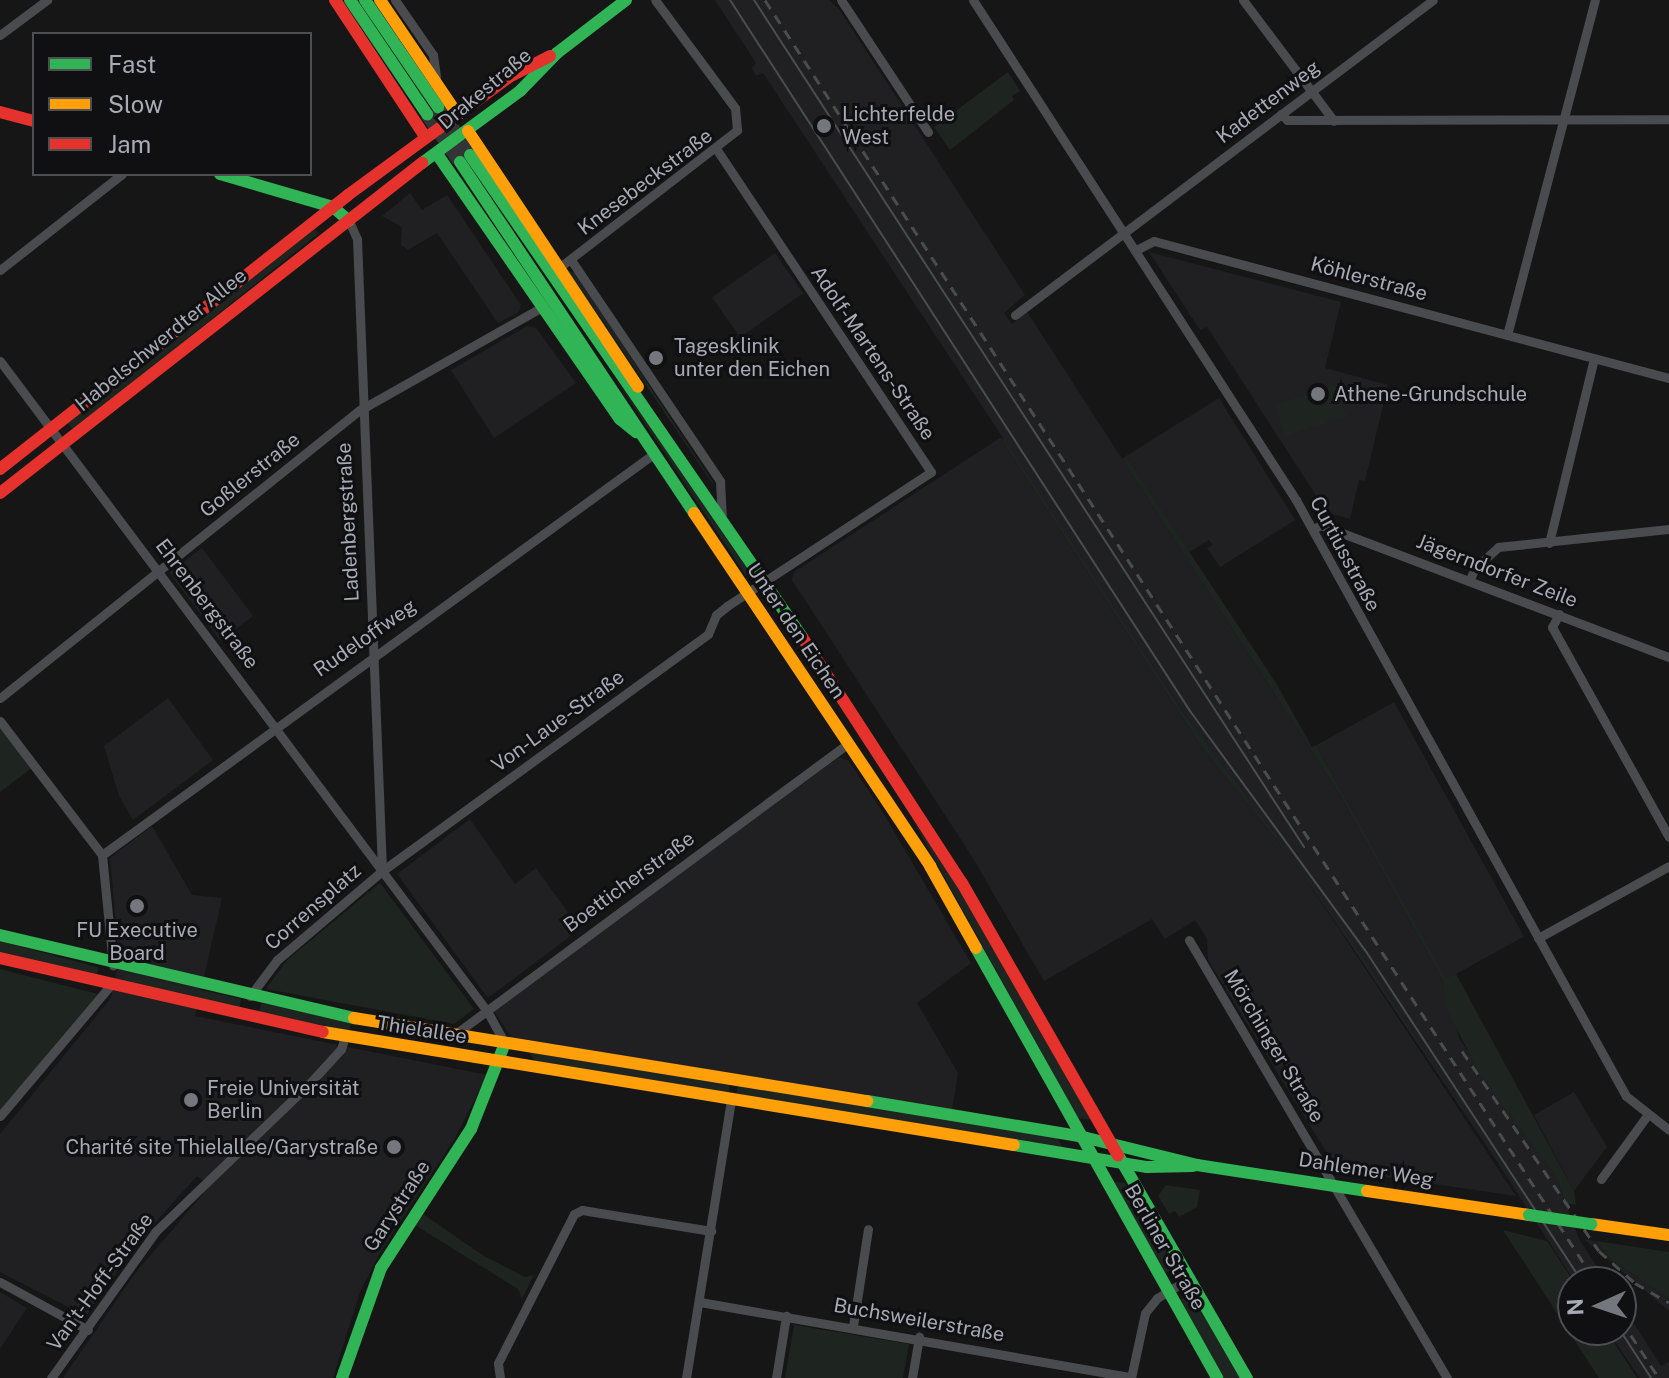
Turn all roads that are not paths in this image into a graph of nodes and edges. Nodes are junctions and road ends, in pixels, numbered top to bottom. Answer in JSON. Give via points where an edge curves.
{"nodes":[{"id":1,"x":47,"y":0,"type":"edge"},
{"id":2,"x":335,"y":0,"type":"edge"},
{"id":3,"x":350,"y":0,"type":"edge"},
{"id":4,"x":365,"y":0,"type":"edge"},
{"id":5,"x":380,"y":0,"type":"edge"},
{"id":6,"x":395,"y":0,"type":"edge"},
{"id":7,"x":626,"y":0,"type":"edge"},
{"id":8,"x":655,"y":0,"type":"edge"},
{"id":9,"x":841,"y":0,"type":"edge"},
{"id":10,"x":973,"y":0,"type":"edge"},
{"id":11,"x":1243,"y":0,"type":"edge"},
{"id":12,"x":1433,"y":0,"type":"edge"},
{"id":13,"x":1595,"y":0,"type":"edge"},
{"id":14,"x":0,"y":35,"type":"edge"},
{"id":15,"x":557,"y":53,"type":"junction"},
{"id":16,"x":437,"y":84,"type":"junction"},
{"id":17,"x":1312,"y":91,"type":"junction"},
{"id":18,"x":0,"y":112,"type":"edge"},
{"id":19,"x":1281,"y":114,"type":"junction"},
{"id":20,"x":458,"y":115,"type":"junction"},
{"id":21,"x":1669,"y":119,"type":"edge"},
{"id":22,"x":32,"y":120,"type":"edge"},
{"id":23,"x":1563,"y":120,"type":"junction"},
{"id":24,"x":1334,"y":121,"type":"junction"},
{"id":25,"x":468,"y":131,"type":"junction"},
{"id":26,"x":928,"y":132,"type":"dead end"},
{"id":27,"x":426,"y":138,"type":"junction"},
{"id":28,"x":717,"y":150,"type":"junction"},
{"id":29,"x":437,"y":154,"type":"junction"},
{"id":30,"x":119,"y":176,"type":"edge"},
{"id":31,"x":227,"y":176,"type":"edge"},
{"id":32,"x":333,"y":207,"type":"junction"},
{"id":33,"x":349,"y":221,"type":"junction"},
{"id":34,"x":1125,"y":233,"type":"junction"},
{"id":35,"x":1136,"y":250,"type":"junction"},
{"id":36,"x":566,"y":264,"type":"junction"},
{"id":37,"x":0,"y":270,"type":"edge"},
{"id":38,"x":542,"y":307,"type":"junction"},
{"id":39,"x":1015,"y":315,"type":"dead end"},
{"id":40,"x":1507,"y":335,"type":"junction"},
{"id":41,"x":1594,"y":358,"type":"junction"},
{"id":42,"x":0,"y":361,"type":"edge"},
{"id":43,"x":1669,"y":378,"type":"edge"},
{"id":44,"x":360,"y":410,"type":"junction"},
{"id":45,"x":649,"y":413,"type":"junction"},
{"id":46,"x":52,"y":428,"type":"junction"},
{"id":47,"x":637,"y":432,"type":"junction"},
{"id":48,"x":64,"y":443,"type":"junction"},
{"id":49,"x":652,"y":455,"type":"junction"},
{"id":50,"x":0,"y":469,"type":"edge"},
{"id":51,"x":0,"y":493,"type":"edge"},
{"id":52,"x":723,"y":519,"type":"junction"},
{"id":53,"x":1313,"y":529,"type":"junction"},
{"id":54,"x":1669,"y":529,"type":"edge"},
{"id":55,"x":1549,"y":543,"type":"junction"},
{"id":56,"x":157,"y":573,"type":"junction"},
{"id":57,"x":1470,"y":579,"type":"junction"},
{"id":58,"x":765,"y":581,"type":"junction"},
{"id":59,"x":746,"y":594,"type":"junction"},
{"id":60,"x":1559,"y":614,"type":"junction"},
{"id":61,"x":372,"y":656,"type":"junction"},
{"id":62,"x":1669,"y":657,"type":"edge"},
{"id":63,"x":0,"y":698,"type":"edge"},
{"id":64,"x":0,"y":721,"type":"edge"},
{"id":65,"x":273,"y":726,"type":"junction"},
{"id":66,"x":848,"y":743,"type":"junction"},
{"id":67,"x":913,"y":810,"type":"junction"},
{"id":68,"x":899,"y":820,"type":"junction"},
{"id":69,"x":1669,"y":837,"type":"edge"},
{"id":70,"x":102,"y":855,"type":"junction"},
{"id":71,"x":1669,"y":866,"type":"edge"},
{"id":72,"x":382,"y":871,"type":"junction"},
{"id":73,"x":0,"y":935,"type":"edge"},
{"id":74,"x":1538,"y":938,"type":"junction"},
{"id":75,"x":1189,"y":940,"type":"dead end"},
{"id":76,"x":0,"y":958,"type":"edge"},
{"id":77,"x":113,"y":965,"type":"junction"},
{"id":78,"x":109,"y":987,"type":"junction"},
{"id":79,"x":250,"y":996,"type":"junction"},
{"id":80,"x":487,"y":1011,"type":"junction"},
{"id":81,"x":245,"y":1016,"type":"junction"},
{"id":82,"x":454,"y":1035,"type":"junction"},
{"id":83,"x":345,"y":1037,"type":"junction"},
{"id":84,"x":505,"y":1043,"type":"junction"},
{"id":85,"x":432,"y":1052,"type":"junction"},
{"id":86,"x":500,"y":1063,"type":"junction"},
{"id":87,"x":735,"y":1078,"type":"junction"},
{"id":88,"x":731,"y":1100,"type":"junction"},
{"id":89,"x":0,"y":1116,"type":"edge"},
{"id":90,"x":1646,"y":1117,"type":"junction"},
{"id":91,"x":1669,"y":1130,"type":"edge"},
{"id":92,"x":1079,"y":1136,"type":"junction"},
{"id":93,"x":1111,"y":1143,"type":"junction"},
{"id":94,"x":1090,"y":1157,"type":"junction"},
{"id":95,"x":1123,"y":1162,"type":"junction"},
{"id":96,"x":1197,"y":1165,"type":"junction"},
{"id":97,"x":1601,"y":1179,"type":"dead end"},
{"id":98,"x":1336,"y":1185,"type":"junction"},
{"id":99,"x":868,"y":1229,"type":"dead end"},
{"id":100,"x":711,"y":1231,"type":"junction"},
{"id":101,"x":1669,"y":1235,"type":"edge"},
{"id":102,"x":1190,"y":1278,"type":"junction"},
{"id":103,"x":0,"y":1282,"type":"edge"},
{"id":104,"x":1167,"y":1292,"type":"junction"},
{"id":105,"x":700,"y":1302,"type":"junction"},
{"id":106,"x":786,"y":1316,"type":"junction"},
{"id":107,"x":853,"y":1326,"type":"junction"},
{"id":108,"x":88,"y":1330,"type":"junction"},
{"id":109,"x":919,"y":1337,"type":"junction"},
{"id":110,"x":1131,"y":1377,"type":"edge"},
{"id":111,"x":51,"y":1378,"type":"edge"},
{"id":112,"x":342,"y":1378,"type":"edge"},
{"id":113,"x":500,"y":1378,"type":"edge"},
{"id":114,"x":686,"y":1378,"type":"edge"},
{"id":115,"x":776,"y":1378,"type":"edge"},
{"id":116,"x":912,"y":1378,"type":"edge"},
{"id":117,"x":1217,"y":1378,"type":"edge"},
{"id":118,"x":1247,"y":1378,"type":"edge"},
{"id":119,"x":1447,"y":1378,"type":"edge"}],
"edges":[{"from":1,"to":14,"type":"street"},
{"from":2,"to":27,"type":"main road"},
{"from":3,"to":4,"type":"main road","via":[[432,110]]},
{"from":5,"to":16,"type":"main road"},
{"from":6,"to":16,"type":"street","via":[[433,55]]},
{"from":7,"to":15,"type":"main road","name":"Drakestraße"},
{"from":8,"to":28,"type":"street","name":"Knesebeckstraße","via":[[737,111],[737,130]]},
{"from":9,"to":26,"type":"street"},
{"from":10,"to":34,"type":"street","name":"Curtiusstraße"},
{"from":11,"to":17,"type":"street"},
{"from":12,"to":17,"type":"street","name":"Kadettenweg"},
{"from":13,"to":23,"type":"street"},
{"from":15,"to":20,"type":"main road","name":"Drakestraße","via":[[519,70]]},
{"from":15,"to":25,"type":"main road","name":"Drakestraße","via":[[520,91]]},
{"from":16,"to":20,"type":"main road"},
{"from":17,"to":19,"type":"street","name":"Kadettenweg"},
{"from":17,"to":24,"type":"street"},
{"from":18,"to":22,"type":"main road"},
{"from":19,"to":24,"type":"street","via":[[1287,120]]},
{"from":19,"to":34,"type":"street","name":"Kadettenweg"},
{"from":20,"to":25,"type":"main road"},
{"from":20,"to":27,"type":"main road","name":"Habelschwerdter Allee"},
{"from":21,"to":23,"type":"street"},
{"from":23,"to":24,"type":"street"},
{"from":23,"to":40,"type":"street"},
{"from":25,"to":29,"type":"main road","name":"Drakestraße"},
{"from":25,"to":36,"type":"main road"},
{"from":27,"to":29,"type":"main road"},
{"from":27,"to":32,"type":"main road","name":"Habelschwerdter Allee"},
{"from":28,"to":36,"type":"street","name":"Knesebeckstraße"},
{"from":28,"to":58,"type":"street","name":"Adolf-Martens-Straße","via":[[931,472]]},
{"from":29,"to":33,"type":"main road","name":"Habelschwerdter Allee"},
{"from":29,"to":38,"type":"main road"},
{"from":30,"to":37,"type":"street"},
{"from":31,"to":32,"type":"main road"},
{"from":32,"to":33,"type":"main road"},
{"from":32,"to":46,"type":"main road","name":"Habelschwerdter Allee"},
{"from":33,"to":44,"type":"street","name":"Ladenbergstraße","via":[[357,239]]},
{"from":33,"to":48,"type":"main road","name":"Habelschwerdter Allee"},
{"from":34,"to":35,"type":"street","name":"Curtiusstraße"},
{"from":34,"to":39,"type":"street","name":"Kadettenweg"},
{"from":35,"to":40,"type":"street","name":"Köhlerstraße","via":[[1154,241]]},
{"from":35,"to":53,"type":"street","name":"Curtiusstraße"},
{"from":36,"to":45,"type":"main road"},
{"from":36,"to":52,"type":"street","name":"Unter den Eichen","via":[[720,481]]},
{"from":38,"to":44,"type":"street","name":"Goßlerstraße"},
{"from":38,"to":47,"type":"main road","via":[[620,419]]},
{"from":40,"to":41,"type":"street","name":"Köhlerstraße"},
{"from":41,"to":43,"type":"street","name":"Köhlerstraße"},
{"from":41,"to":55,"type":"street"},
{"from":42,"to":46,"type":"street","name":"Ehrenbergstraße"},
{"from":44,"to":56,"type":"street","name":"Goßlerstraße"},
{"from":44,"to":61,"type":"street","name":"Ladenbergstraße"},
{"from":45,"to":47,"type":"main road","name":"Unter den Eichen","via":[[465,158]]},
{"from":45,"to":52,"type":"main road","name":"Unter den Eichen"},
{"from":46,"to":48,"type":"street","name":"Ehrenbergstraße"},
{"from":46,"to":50,"type":"main road","name":"Habelschwerdter Allee"},
{"from":47,"to":49,"type":"main road","name":"Unter den Eichen"},
{"from":48,"to":51,"type":"main road","name":"Habelschwerdter Allee"},
{"from":48,"to":56,"type":"street","name":"Ehrenbergstraße"},
{"from":49,"to":59,"type":"main road","name":"Unter den Eichen"},
{"from":49,"to":61,"type":"street","name":"Rudeloffweg"},
{"from":52,"to":58,"type":"main road","name":"Unter den Eichen"},
{"from":53,"to":57,"type":"street","name":"Jägerndorfer Zeile","via":[[1321,525]]},
{"from":53,"to":74,"type":"street","name":"Curtiusstraße"},
{"from":54,"to":55,"type":"street"},
{"from":55,"to":57,"type":"street","via":[[1498,547]]},
{"from":56,"to":63,"type":"street","name":"Goßlerstraße"},
{"from":56,"to":65,"type":"street","name":"Ehrenbergstraße"},
{"from":57,"to":60,"type":"street","name":"Jägerndorfer Zeile"},
{"from":58,"to":59,"type":"street","name":"Adolf-Martens-Straße"},
{"from":58,"to":67,"type":"main road","name":"Unter den Eichen"},
{"from":59,"to":66,"type":"main road","name":"Unter den Eichen"},
{"from":59,"to":72,"type":"street","name":"Von-Laue-Straße","via":[[716,615],[708,634]]},
{"from":60,"to":62,"type":"street","name":"Jägerndorfer Zeile"},
{"from":60,"to":69,"type":"street","via":[[1552,627]]},
{"from":61,"to":65,"type":"street","name":"Rudeloffweg"},
{"from":61,"to":72,"type":"street","name":"Ladenbergstraße"},
{"from":64,"to":70,"type":"street"},
{"from":65,"to":70,"type":"street","name":"Rudeloffweg"},
{"from":65,"to":72,"type":"street","name":"Ehrenbergstraße"},
{"from":66,"to":68,"type":"main road","name":"Unter den Eichen"},
{"from":66,"to":80,"type":"street","name":"Boetticherstraße"},
{"from":67,"to":68,"type":"main road"},
{"from":67,"to":93,"type":"main road","name":"Unter den Eichen"},
{"from":68,"to":92,"type":"main road","name":"Unter den Eichen","via":[[985,960]]},
{"from":70,"to":77,"type":"street"},
{"from":71,"to":74,"type":"street"},
{"from":72,"to":79,"type":"street","name":"Corrensplatz","via":[[277,960]]},
{"from":72,"to":80,"type":"street","name":"Corrensplatz"},
{"from":73,"to":77,"type":"main road","name":"Thielallee"},
{"from":74,"to":90,"type":"street","name":"Curtiusstraße","via":[[1626,1096]]},
{"from":75,"to":98,"type":"street","name":"Mörchinger Straße"},
{"from":76,"to":78,"type":"main road","name":"Thielallee"},
{"from":77,"to":78,"type":"main road"},
{"from":77,"to":79,"type":"main road","name":"Thielallee"},
{"from":78,"to":81,"type":"main road","name":"Thielallee"},
{"from":78,"to":89,"type":"street"},
{"from":79,"to":81,"type":"main road"},
{"from":79,"to":82,"type":"main road","name":"Thielallee"},
{"from":80,"to":82,"type":"street","name":"Boetticherstraße"},
{"from":80,"to":84,"type":"street"},
{"from":81,"to":83,"type":"main road","name":"Thielallee"},
{"from":82,"to":84,"type":"main road","name":"Thielallee"},
{"from":82,"to":85,"type":"main road","name":"Boetticherstraße"},
{"from":83,"to":85,"type":"main road","name":"Thielallee"},
{"from":83,"to":108,"type":"street","name":"Van't-Hoff-Straße","via":[[341,1049],[310,1083],[155,1232]]},
{"from":84,"to":86,"type":"main road"},
{"from":84,"to":87,"type":"main road","name":"Thielallee"},
{"from":85,"to":86,"type":"main road","name":"Thielallee"},
{"from":86,"to":88,"type":"main road","name":"Thielallee"},
{"from":86,"to":112,"type":"main road","name":"Garystraße","via":[[471,1129],[381,1268]]},
{"from":87,"to":88,"type":"main road"},
{"from":87,"to":92,"type":"main road","name":"Thielallee"},
{"from":88,"to":94,"type":"main road","name":"Thielallee"},
{"from":88,"to":100,"type":"street"},
{"from":90,"to":91,"type":"street","name":"Curtiusstraße"},
{"from":90,"to":97,"type":"street"},
{"from":92,"to":93,"type":"main road","name":"Thielallee"},
{"from":92,"to":94,"type":"main road","name":"Berliner Straße"},
{"from":93,"to":95,"type":"main road","name":"Berliner Straße"},
{"from":93,"to":96,"type":"main road","name":"Dahlemer Weg"},
{"from":94,"to":95,"type":"main road","name":"Dahlemer Weg"},
{"from":94,"to":104,"type":"main road","name":"Berliner Straße"},
{"from":95,"to":96,"type":"main road","name":"Dahlemer Weg"},
{"from":95,"to":102,"type":"main road","name":"Berliner Straße"},
{"from":96,"to":98,"type":"main road","name":"Dahlemer Weg"},
{"from":98,"to":101,"type":"main road","name":"Dahlemer Weg","bridge":true},
{"from":98,"to":119,"type":"street","name":"Mörchinger Straße"},
{"from":99,"to":107,"type":"street"},
{"from":100,"to":105,"type":"street"},
{"from":100,"to":113,"type":"street","via":[[582,1210],[574,1214],[498,1363]]},
{"from":102,"to":104,"type":"street"},
{"from":102,"to":118,"type":"main road","name":"Berliner Straße"},
{"from":103,"to":108,"type":"street"},
{"from":104,"to":110,"type":"street","via":[[1145,1313]]},
{"from":104,"to":117,"type":"main road","name":"Berliner Straße"},
{"from":105,"to":106,"type":"street","name":"Buchsweilerstraße"},
{"from":105,"to":114,"type":"street"},
{"from":106,"to":107,"type":"street","name":"Buchsweilerstraße"},
{"from":106,"to":115,"type":"street"},
{"from":107,"to":109,"type":"street","name":"Buchsweilerstraße"},
{"from":108,"to":111,"type":"street","name":"Van't-Hoff-Straße"},
{"from":109,"to":110,"type":"street","name":"Buchsweilerstraße"},
{"from":109,"to":116,"type":"street"}]}
